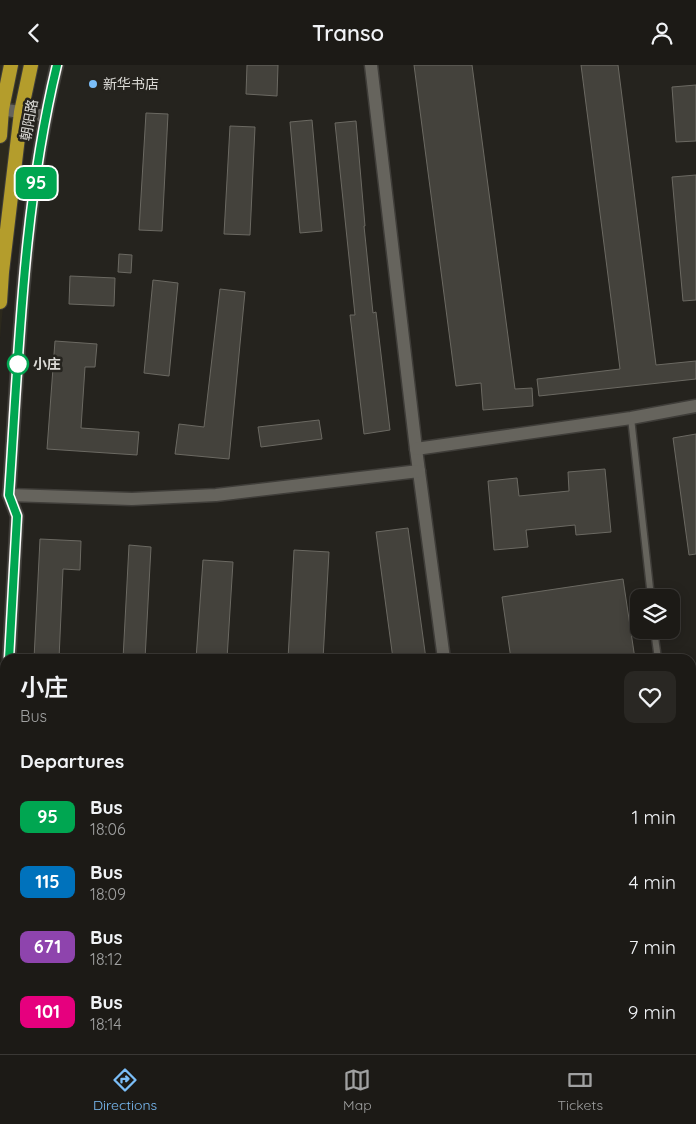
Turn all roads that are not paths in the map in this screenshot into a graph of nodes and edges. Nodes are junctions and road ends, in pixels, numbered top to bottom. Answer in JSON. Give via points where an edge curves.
{"nodes":[{"id":1,"x":11,"y":65,"type":"edge"},
{"id":2,"x":31,"y":65,"type":"edge"},
{"id":3,"x":57,"y":65,"type":"edge"},
{"id":4,"x":371,"y":65,"type":"edge"},
{"id":5,"x":1,"y":109,"type":"edge"},
{"id":6,"x":21,"y":112,"type":"junction"},
{"id":7,"x":45,"y":115,"type":"junction"},
{"id":8,"x":0,"y":136,"type":"edge"},
{"id":9,"x":0,"y":302,"type":"edge"},
{"id":10,"x":696,"y":406,"type":"edge"},
{"id":11,"x":631,"y":418,"type":"junction"},
{"id":12,"x":416,"y":449,"type":"junction"},
{"id":13,"x":419,"y":471,"type":"junction"},
{"id":14,"x":9,"y":495,"type":"junction"},
{"id":15,"x":650,"y":589,"type":"edge"},
{"id":16,"x":655,"y":639,"type":"edge"},
{"id":17,"x":9,"y":654,"type":"edge"},
{"id":18,"x":443,"y":654,"type":"edge"},
{"id":19,"x":657,"y":654,"type":"edge"}],
"edges":[{"from":1,"to":5,"type":"highway","name":"朝阳路"},
{"from":2,"to":6,"type":"highway","name":"朝阳路"},
{"from":3,"to":7,"type":"street","name":"朝阳路"},
{"from":4,"to":12,"type":"street"},
{"from":5,"to":6,"type":"street"},
{"from":5,"to":8,"type":"highway","name":"朝阳路"},
{"from":6,"to":7,"type":"street"},
{"from":6,"to":9,"type":"highway","name":"朝阳路"},
{"from":7,"to":14,"type":"street","name":"朝阳路","via":[[24,273]]},
{"from":10,"to":11,"type":"street"},
{"from":11,"to":12,"type":"street"},
{"from":11,"to":15,"type":"lane"},
{"from":12,"to":13,"type":"street"},
{"from":13,"to":14,"type":"street","via":[[216,495],[132,499]]},
{"from":13,"to":18,"type":"street"},
{"from":14,"to":17,"type":"street","name":"朝阳路","via":[[17,516]]},
{"from":16,"to":19,"type":"lane"}]}
